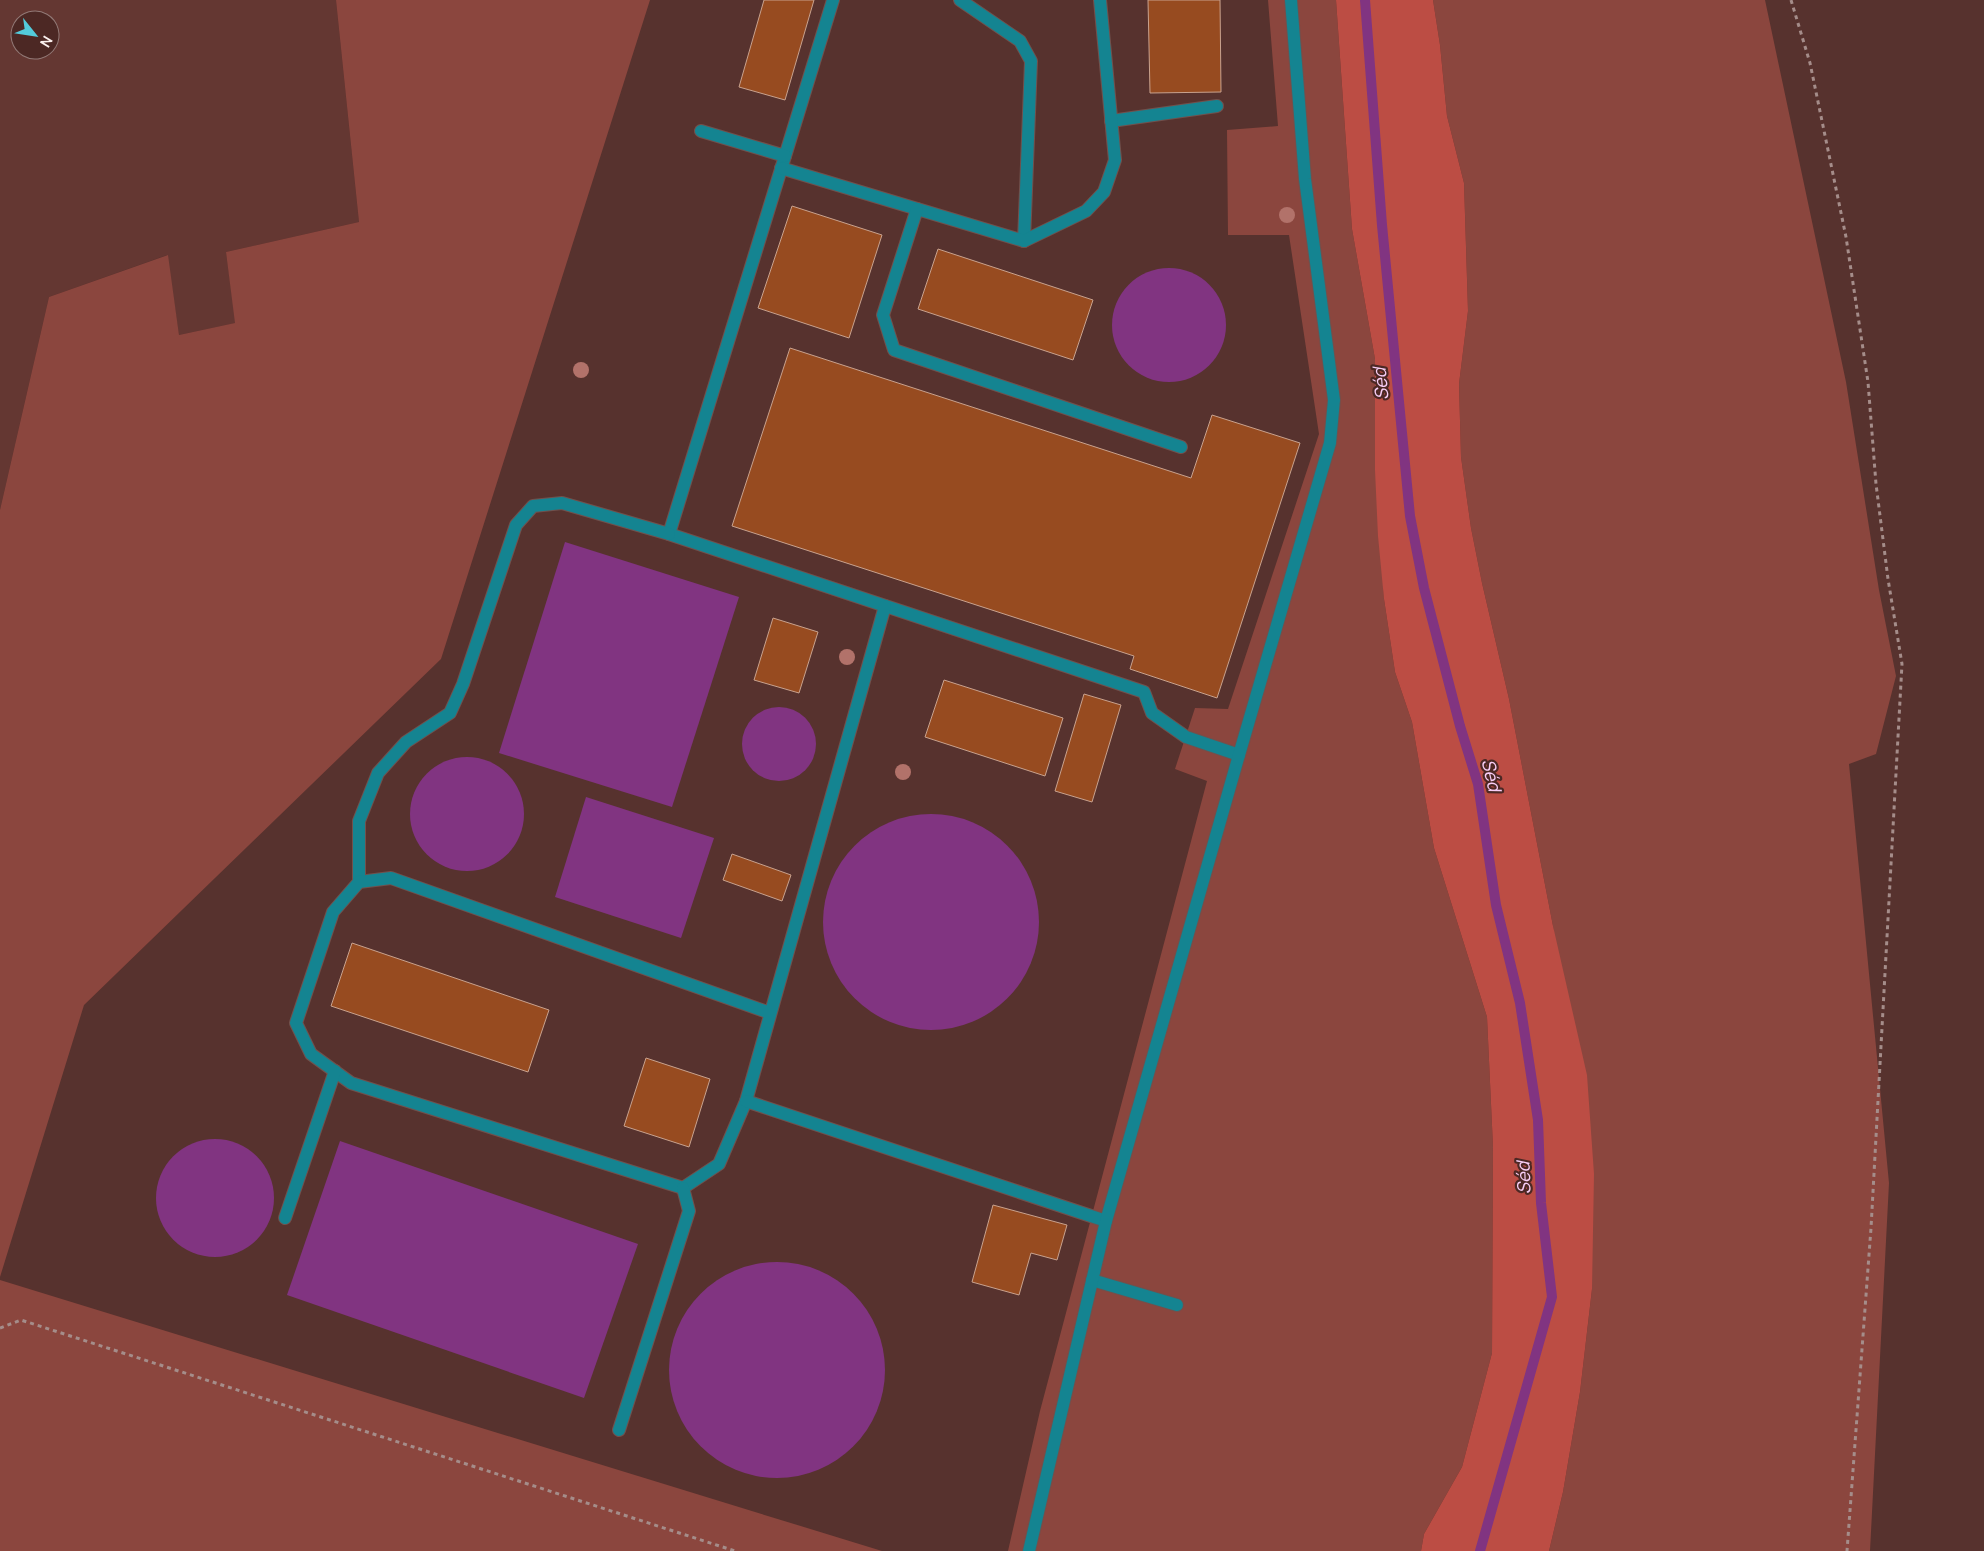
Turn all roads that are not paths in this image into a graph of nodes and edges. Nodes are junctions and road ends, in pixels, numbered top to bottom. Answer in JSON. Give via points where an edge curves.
{"nodes":[{"id":1,"x":834,"y":0,"type":"edge"},
{"id":2,"x":960,"y":0,"type":"edge"},
{"id":3,"x":1100,"y":0,"type":"edge"},
{"id":4,"x":1291,"y":0,"type":"edge"},
{"id":5,"x":1217,"y":106,"type":"dead end"},
{"id":6,"x":1111,"y":121,"type":"junction"},
{"id":7,"x":701,"y":130,"type":"dead end"},
{"id":8,"x":785,"y":156,"type":"junction"},
{"id":9,"x":781,"y":168,"type":"junction"},
{"id":10,"x":917,"y":209,"type":"junction"},
{"id":11,"x":1024,"y":241,"type":"junction"},
{"id":12,"x":1181,"y":447,"type":"dead end"},
{"id":13,"x":669,"y":534,"type":"junction"},
{"id":14,"x":885,"y":606,"type":"junction"},
{"id":15,"x":1238,"y":755,"type":"junction"},
{"id":16,"x":358,"y":882,"type":"junction"},
{"id":17,"x":770,"y":1014,"type":"junction"},
{"id":18,"x":335,"y":1071,"type":"junction"},
{"id":19,"x":746,"y":1101,"type":"junction"},
{"id":20,"x":683,"y":1188,"type":"junction"},
{"id":21,"x":286,"y":1218,"type":"dead end"},
{"id":22,"x":1106,"y":1222,"type":"junction"},
{"id":23,"x":1092,"y":1280,"type":"junction"},
{"id":24,"x":1177,"y":1305,"type":"dead end"},
{"id":25,"x":619,"y":1430,"type":"dead end"},
{"id":26,"x":1029,"y":1551,"type":"edge"}],
"edges":[{"from":1,"to":8,"type":"lane"},
{"from":2,"to":11,"type":"lane","via":[[1020,40],[1031,61]]},
{"from":3,"to":6,"type":"lane"},
{"from":4,"to":15,"type":"lane","via":[[1305,179],[1334,400],[1330,443]]},
{"from":5,"to":6,"type":"lane"},
{"from":6,"to":11,"type":"lane","via":[[1115,160],[1104,192],[1086,211]]},
{"from":7,"to":8,"type":"lane"},
{"from":8,"to":9,"type":"lane"},
{"from":9,"to":10,"type":"lane"},
{"from":9,"to":13,"type":"lane"},
{"from":10,"to":11,"type":"lane"},
{"from":10,"to":12,"type":"lane","via":[[883,315],[894,350]]},
{"from":13,"to":14,"type":"lane"},
{"from":13,"to":16,"type":"lane","via":[[562,502],[533,506],[516,525],[463,684],[450,713],[406,742],[378,773],[359,821]]},
{"from":14,"to":15,"type":"lane","via":[[1144,692],[1152,713],[1186,737]]},
{"from":14,"to":17,"type":"lane"},
{"from":15,"to":22,"type":"lane"},
{"from":16,"to":17,"type":"lane","via":[[392,878]]},
{"from":16,"to":18,"type":"lane","via":[[333,912],[296,1023],[311,1054]]},
{"from":17,"to":19,"type":"lane"},
{"from":18,"to":20,"type":"lane","via":[[351,1083]]},
{"from":18,"to":21,"type":"lane"},
{"from":19,"to":20,"type":"lane","via":[[718,1164]]},
{"from":19,"to":22,"type":"lane"},
{"from":20,"to":25,"type":"lane","via":[[689,1211]]},
{"from":22,"to":23,"type":"lane"},
{"from":23,"to":24,"type":"lane"},
{"from":23,"to":26,"type":"lane"}]}
